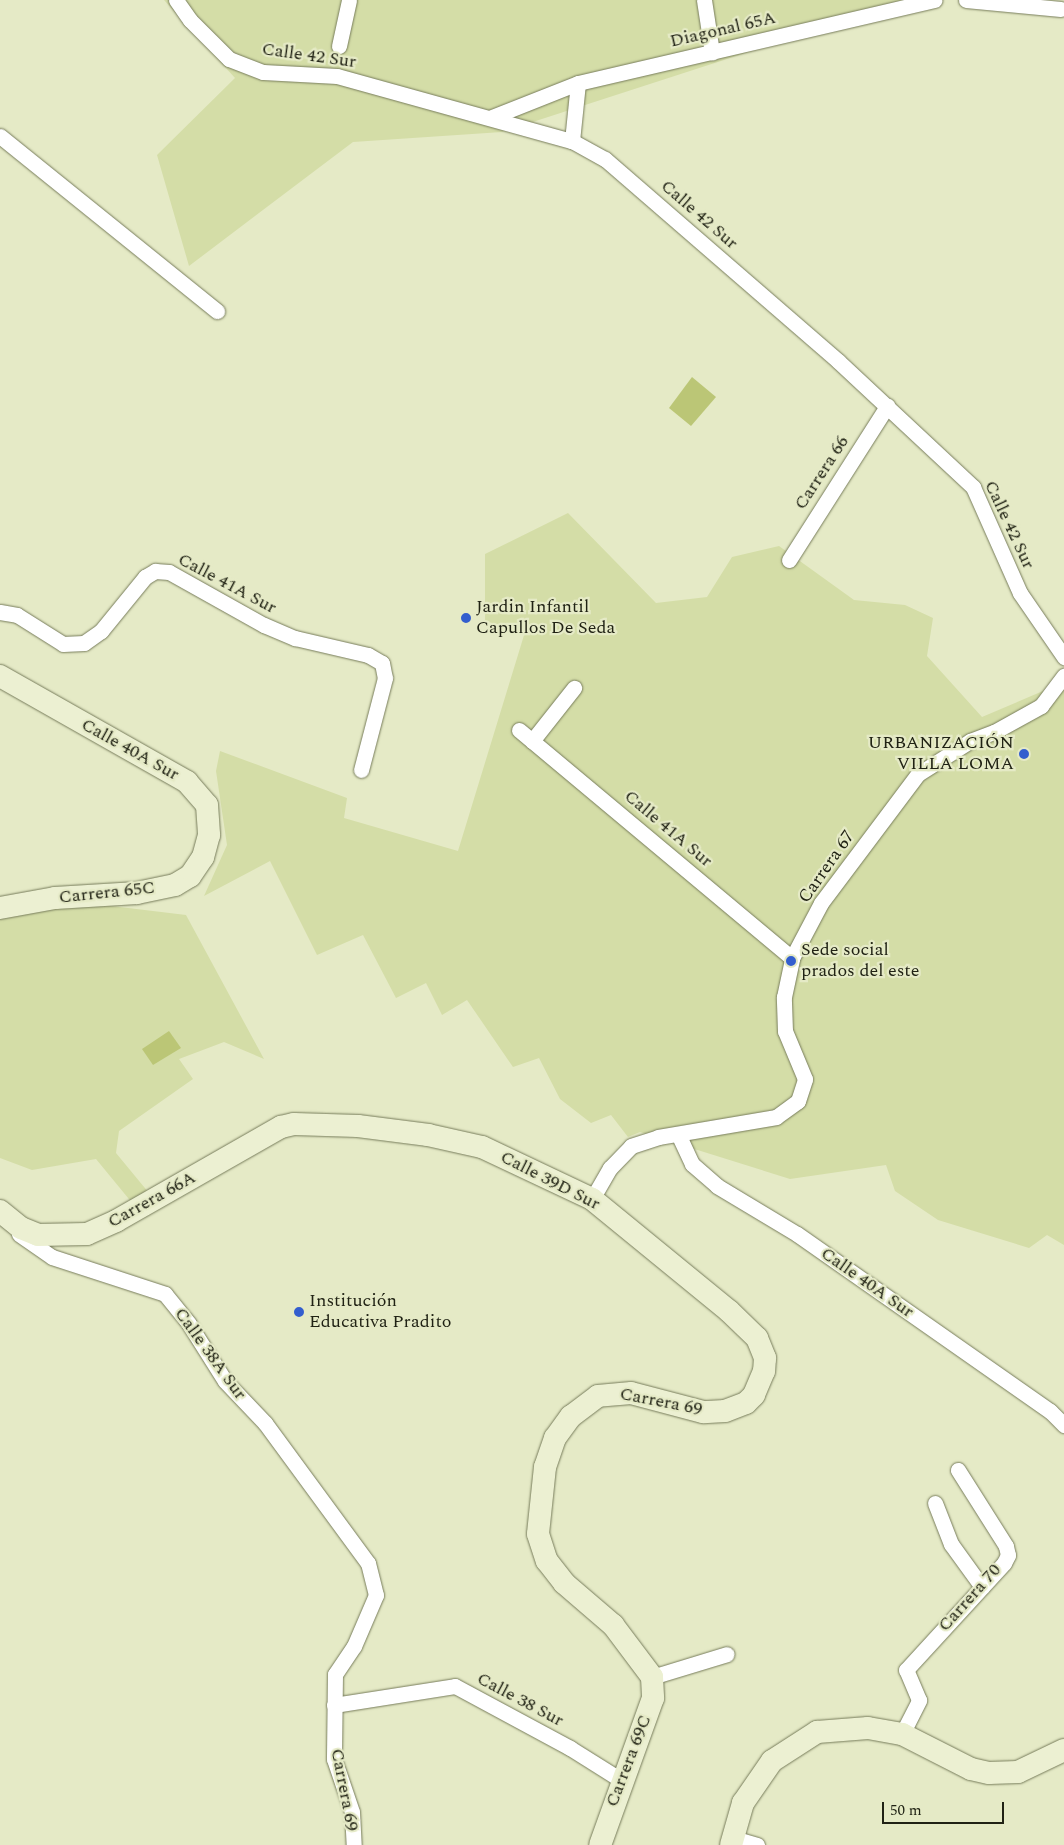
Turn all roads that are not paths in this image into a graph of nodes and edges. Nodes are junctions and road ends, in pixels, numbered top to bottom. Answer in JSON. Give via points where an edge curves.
{"nodes":[{"id":1,"x":176,"y":0,"type":"edge"},
{"id":2,"x":349,"y":0,"type":"edge"},
{"id":3,"x":704,"y":0,"type":"edge"},
{"id":4,"x":934,"y":0,"type":"edge"},
{"id":5,"x":966,"y":0,"type":"edge"},
{"id":6,"x":1062,"y":10,"type":"dead end"},
{"id":7,"x":340,"y":46,"type":"dead end"},
{"id":8,"x":712,"y":52,"type":"junction"},
{"id":9,"x":578,"y":83,"type":"junction"},
{"id":10,"x":492,"y":117,"type":"junction"},
{"id":11,"x":0,"y":136,"type":"edge"},
{"id":12,"x":572,"y":140,"type":"junction"},
{"id":13,"x":217,"y":311,"type":"dead end"},
{"id":14,"x":887,"y":406,"type":"junction"},
{"id":15,"x":788,"y":560,"type":"dead end"},
{"id":16,"x":0,"y":612,"type":"edge"},
{"id":17,"x":1064,"y":657,"type":"edge"},
{"id":18,"x":0,"y":676,"type":"edge"},
{"id":19,"x":1064,"y":676,"type":"edge"},
{"id":20,"x":574,"y":688,"type":"dead end"},
{"id":21,"x":519,"y":730,"type":"dead end"},
{"id":22,"x":532,"y":740,"type":"junction"},
{"id":23,"x":362,"y":770,"type":"dead end"},
{"id":24,"x":203,"y":857,"type":"joint"},
{"id":25,"x":0,"y":908,"type":"edge"},
{"id":26,"x":792,"y":958,"type":"junction"},
{"id":27,"x":294,"y":1124,"type":"joint"},
{"id":28,"x":679,"y":1136,"type":"junction"},
{"id":29,"x":592,"y":1199,"type":"junction"},
{"id":30,"x":2,"y":1214,"type":"edge"},
{"id":31,"x":764,"y":1371,"type":"joint"},
{"id":32,"x":1064,"y":1425,"type":"edge"},
{"id":33,"x":958,"y":1470,"type":"dead end"},
{"id":34,"x":935,"y":1503,"type":"dead end"},
{"id":35,"x":982,"y":1587,"type":"junction"},
{"id":36,"x":376,"y":1594,"type":"joint"},
{"id":37,"x":727,"y":1654,"type":"dead end"},
{"id":38,"x":652,"y":1677,"type":"junction"},
{"id":39,"x":334,"y":1705,"type":"junction"},
{"id":40,"x":902,"y":1734,"type":"junction"},
{"id":41,"x":1064,"y":1750,"type":"edge"},
{"id":42,"x":621,"y":1780,"type":"junction"},
{"id":43,"x":732,"y":1842,"type":"edge"},
{"id":44,"x":354,"y":1845,"type":"edge"},
{"id":45,"x":600,"y":1845,"type":"edge"},
{"id":46,"x":757,"y":1845,"type":"edge"}],
"edges":[{"from":1,"to":10,"type":"street","name":"Calle 42 Sur","via":[[190,20],[229,59],[263,72],[336,76]]},
{"from":2,"to":7,"type":"street"},
{"from":3,"to":8,"type":"street"},
{"from":4,"to":8,"type":"street","name":"Diagonal 65A"},
{"from":5,"to":6,"type":"street"},
{"from":8,"to":9,"type":"street","name":"Diagonal 65A"},
{"from":9,"to":10,"type":"street","name":"Diagonal 65A"},
{"from":9,"to":12,"type":"street"},
{"from":10,"to":12,"type":"street","name":"Calle 42 Sur"},
{"from":11,"to":13,"type":"street"},
{"from":12,"to":14,"type":"street","name":"Calle 42 Sur","via":[[605,159]]},
{"from":14,"to":15,"type":"street","name":"Carrera 66"},
{"from":14,"to":17,"type":"street","name":"Calle 42 Sur","via":[[973,487],[1020,593]]},
{"from":16,"to":23,"type":"street","name":"Calle 41A Sur","via":[[17,615],[63,644],[84,644],[101,631],[145,576],[156,571],[168,572],[295,638],[368,655],[382,663],[385,678]]},
{"from":18,"to":24,"type":"main road","name":"Calle 40A Sur","via":[[187,782],[207,805],[209,835]]},
{"from":19,"to":26,"type":"street","name":"Carrera 67","via":[[1041,706],[994,732],[970,741],[918,774],[821,903]]},
{"from":20,"to":22,"type":"street"},
{"from":21,"to":22,"type":"street","name":"Calle 41A Sur"},
{"from":22,"to":26,"type":"street","name":"Calle 41A Sur"},
{"from":24,"to":25,"type":"main road","name":"Carrera 65C","via":[[190,876],[175,885],[138,893],[55,898]]},
{"from":26,"to":28,"type":"street","name":"Carrera 67","via":[[784,997],[785,1031],[805,1079],[798,1101],[776,1117]]},
{"from":27,"to":29,"type":"main road","name":"Calle 39D Sur","via":[[358,1126],[428,1135],[482,1147]]},
{"from":27,"to":30,"type":"main road","name":"Carrera 66A","via":[[259,1137],[116,1222],[86,1234],[38,1235]]},
{"from":28,"to":29,"type":"street","name":"Carrera 67","via":[[658,1137],[631,1146],[610,1168]]},
{"from":28,"to":32,"type":"street","name":"Calle 40A Sur","via":[[692,1164],[717,1186],[805,1240],[1050,1410]]},
{"from":29,"to":31,"type":"main road","name":"Calle 39D Sur","via":[[730,1311],[757,1338],[765,1358]]},
{"from":30,"to":36,"type":"street","name":"Calle 38A Sur","via":[[11,1229],[52,1257],[165,1294],[189,1324],[225,1381],[265,1424],[368,1563]]},
{"from":31,"to":38,"type":"main road","name":"Carrera 69","via":[[754,1395],[746,1403],[725,1411],[704,1412],[631,1393],[598,1396],[577,1410],[555,1438],[545,1467],[538,1534],[547,1561],[564,1583],[613,1625]]},
{"from":33,"to":35,"type":"street","name":"Carrera 70","via":[[1006,1546],[1008,1555]]},
{"from":34,"to":35,"type":"street","via":[[951,1544]]},
{"from":35,"to":40,"type":"street","name":"Carrera 70","via":[[906,1670],[919,1700]]},
{"from":36,"to":39,"type":"street","name":"Carrera 69","via":[[354,1646],[335,1674]]},
{"from":37,"to":38,"type":"street"},
{"from":38,"to":42,"type":"main road","name":"Carrera 69C","via":[[653,1698]]},
{"from":39,"to":42,"type":"street","name":"Calle 38 Sur","via":[[455,1686],[570,1748]]},
{"from":39,"to":44,"type":"street","name":"Carrera 69","via":[[334,1759],[352,1812]]},
{"from":40,"to":41,"type":"main road","via":[[971,1769],[989,1773],[1018,1772]]},
{"from":40,"to":43,"type":"main road","via":[[868,1728],[817,1732],[790,1747],[772,1761],[743,1803]]},
{"from":42,"to":45,"type":"main road","name":"Carrera 69C"},
{"from":43,"to":46,"type":"street"}]}
